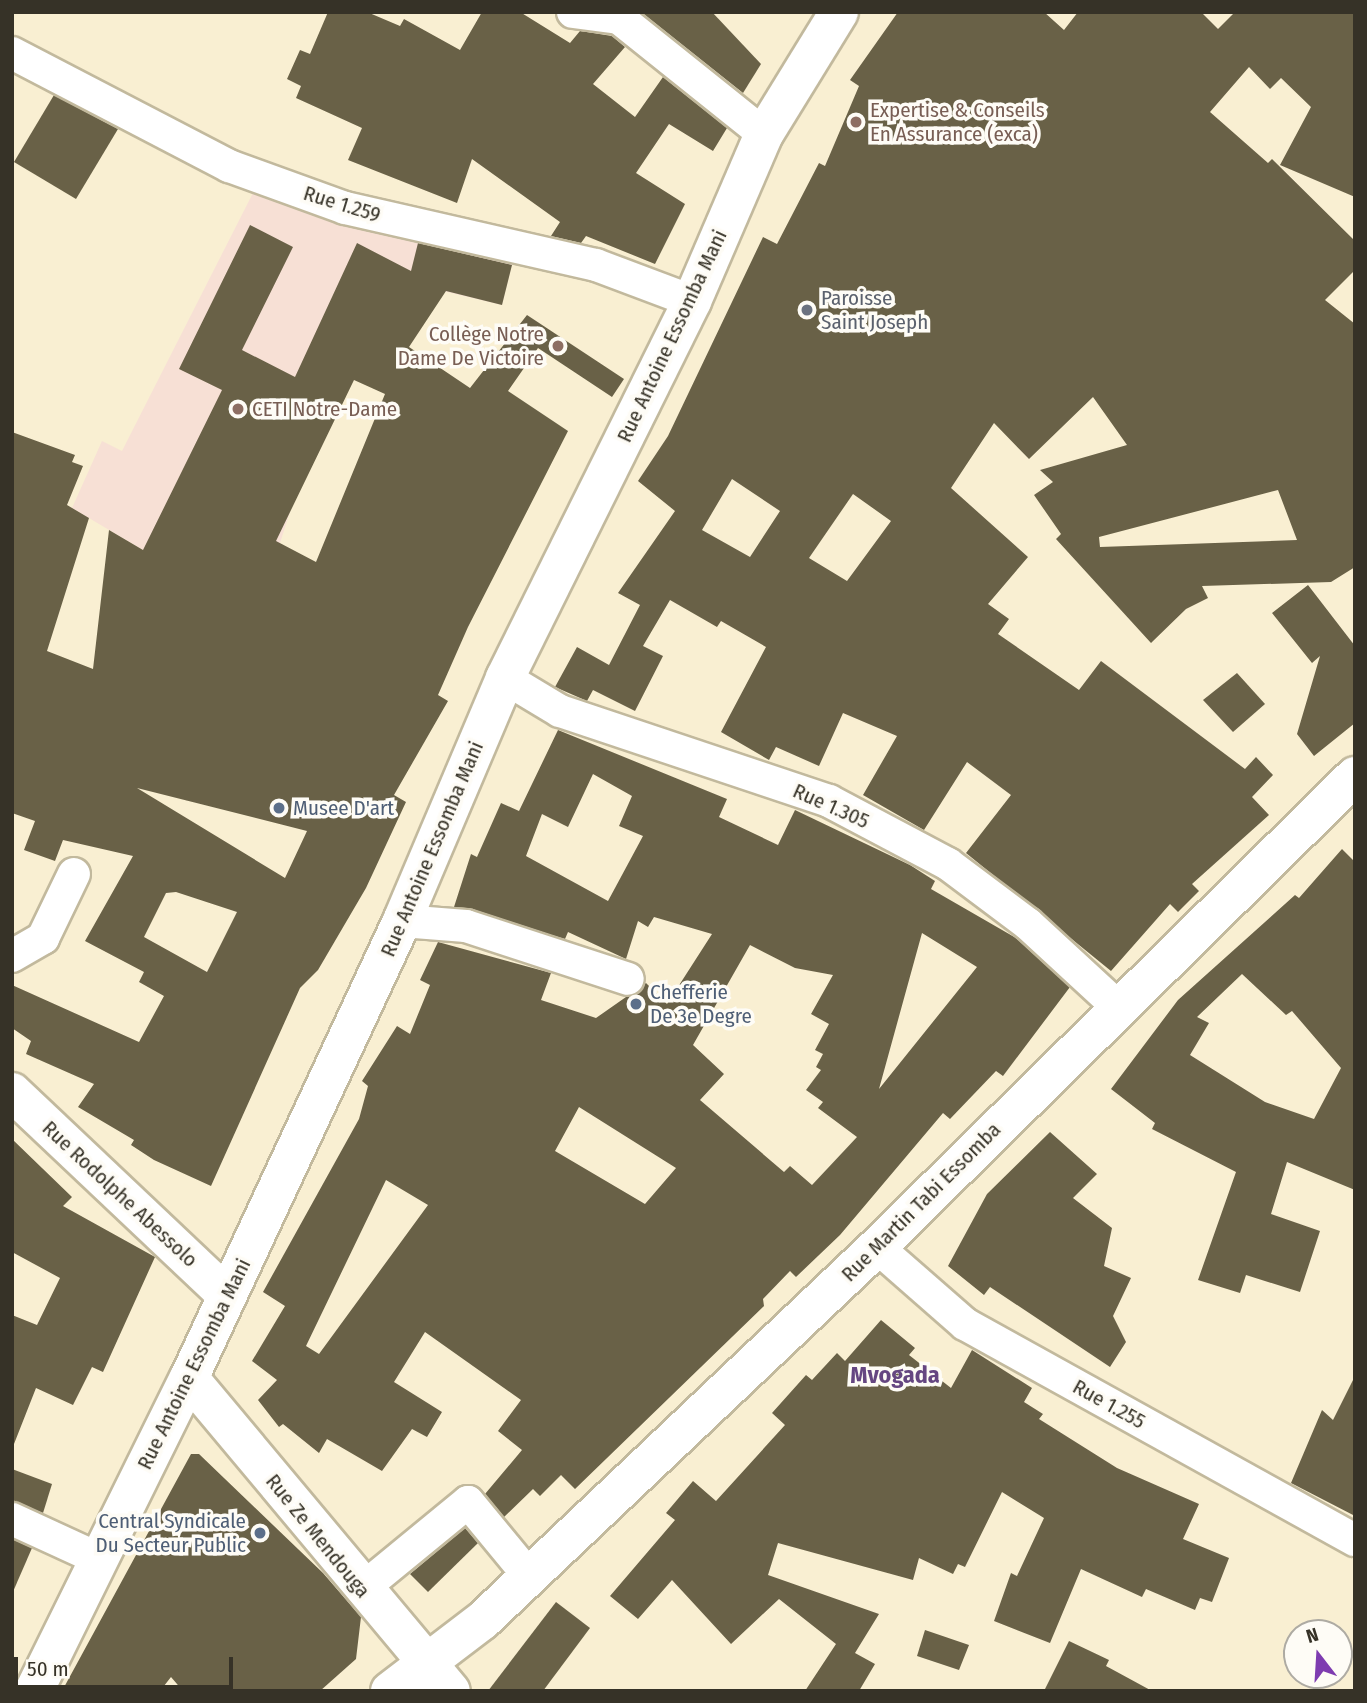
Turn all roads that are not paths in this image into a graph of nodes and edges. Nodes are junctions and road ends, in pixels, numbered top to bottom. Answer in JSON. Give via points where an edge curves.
{"nodes":[{"id":1,"x":573,"y":12,"type":"edge"},
{"id":2,"x":839,"y":12,"type":"edge"},
{"id":3,"x":12,"y":53,"type":"edge"},
{"id":4,"x":764,"y":134,"type":"junction"},
{"id":5,"x":692,"y":300,"type":"junction"},
{"id":6,"x":506,"y":678,"type":"junction"},
{"id":7,"x":1355,"y":776,"type":"edge"},
{"id":8,"x":74,"y":874,"type":"dead end"},
{"id":9,"x":402,"y":921,"type":"junction"},
{"id":10,"x":12,"y":956,"type":"edge"},
{"id":11,"x":628,"y":979,"type":"dead end"},
{"id":12,"x":1117,"y":1006,"type":"junction"},
{"id":13,"x":12,"y":1092,"type":"edge"},
{"id":14,"x":877,"y":1247,"type":"junction"},
{"id":15,"x":228,"y":1295,"type":"junction"},
{"id":16,"x":189,"y":1378,"type":"junction"},
{"id":17,"x":12,"y":1519,"type":"edge"},
{"id":18,"x":1355,"y":1540,"type":"edge"},
{"id":19,"x":99,"y":1559,"type":"junction"},
{"id":20,"x":529,"y":1576,"type":"junction"},
{"id":21,"x":362,"y":1590,"type":"junction"},
{"id":22,"x":440,"y":1682,"type":"edge"},
{"id":23,"x":34,"y":1691,"type":"edge"},
{"id":24,"x":390,"y":1691,"type":"edge"}],
"edges":[{"from":1,"to":4,"type":"street","via":[[619,19]]},
{"from":2,"to":4,"type":"main road","name":"Rue Antoine Essomba Mani"},
{"from":3,"to":5,"type":"street","name":"Rue 1.259","via":[[254,175],[345,208],[596,265]]},
{"from":4,"to":5,"type":"main road","name":"Rue Antoine Essomba Mani"},
{"from":5,"to":6,"type":"main road","name":"Rue Antoine Essomba Mani"},
{"from":6,"to":9,"type":"main road","name":"Rue Antoine Essomba Mani"},
{"from":6,"to":12,"type":"street","name":"Rue 1.305","via":[[560,711],[829,801],[936,857],[1028,924]]},
{"from":7,"to":12,"type":"main road","name":"Rue Martin Tabi Essomba"},
{"from":8,"to":10,"type":"street","via":[[43,938]]},
{"from":9,"to":11,"type":"street","via":[[466,926]]},
{"from":9,"to":15,"type":"main road","name":"Rue Antoine Essomba Mani"},
{"from":12,"to":14,"type":"main road","name":"Rue Martin Tabi Essomba"},
{"from":13,"to":15,"type":"main road","name":"Rue Rodolphe Abessolo"},
{"from":14,"to":18,"type":"street","name":"Rue 1.255","via":[[965,1324]]},
{"from":14,"to":20,"type":"main road","name":"Rue Martin Tabi Essomba"},
{"from":15,"to":16,"type":"main road","name":"Rue Antoine Essomba Mani"},
{"from":16,"to":19,"type":"main road","name":"Rue Antoine Essomba Mani"},
{"from":16,"to":21,"type":"main road","name":"Rue Ze Mendouga"},
{"from":17,"to":19,"type":"street"},
{"from":19,"to":23,"type":"main road","name":"Rue Antoine Essomba Mani"},
{"from":20,"to":21,"type":"street","via":[[468,1503]]},
{"from":20,"to":22,"type":"main road","name":"Rue Martin Tabi Essomba","via":[[482,1621]]},
{"from":21,"to":22,"type":"main road","name":"Rue Ze Mendouga"},
{"from":22,"to":24,"type":"main road","name":"Rue Martin Tabi Essomba"}]}
